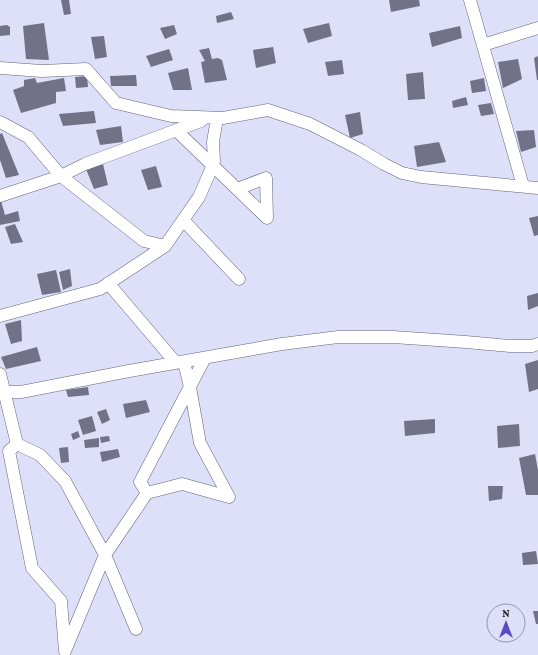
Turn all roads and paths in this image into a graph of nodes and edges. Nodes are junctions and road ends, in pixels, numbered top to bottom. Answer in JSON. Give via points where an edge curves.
{"nodes":[{"id":1,"x":470,"y":0,"type":"edge"},
{"id":2,"x":538,"y":28,"type":"edge"},
{"id":3,"x":483,"y":46,"type":"junction"},
{"id":4,"x":0,"y":68,"type":"edge"},
{"id":5,"x":204,"y":118,"type":"junction"},
{"id":6,"x":217,"y":118,"type":"junction"},
{"id":7,"x":0,"y":122,"type":"edge"},
{"id":8,"x":176,"y":130,"type":"junction"},
{"id":9,"x":213,"y":165,"type":"junction"},
{"id":10,"x":62,"y":176,"type":"junction"},
{"id":11,"x":523,"y":186,"type":"junction"},
{"id":12,"x":538,"y":188,"type":"edge"},
{"id":13,"x":237,"y":189,"type":"dead end"},
{"id":14,"x":0,"y":196,"type":"edge"},
{"id":15,"x":183,"y":220,"type":"junction"},
{"id":16,"x":165,"y":246,"type":"junction"},
{"id":17,"x":239,"y":279,"type":"dead end"},
{"id":18,"x":108,"y":283,"type":"junction"},
{"id":19,"x":0,"y":316,"type":"edge"},
{"id":20,"x":538,"y":344,"type":"edge"},
{"id":21,"x":205,"y":358,"type":"junction"},
{"id":22,"x":180,"y":362,"type":"junction"},
{"id":23,"x":0,"y":374,"type":"edge"},
{"id":24,"x":190,"y":387,"type":"junction"},
{"id":25,"x":2,"y":392,"type":"edge"},
{"id":26,"x":17,"y":444,"type":"junction"},
{"id":27,"x":147,"y":493,"type":"junction"},
{"id":28,"x":105,"y":555,"type":"junction"},
{"id":29,"x":136,"y":629,"type":"dead end"}],
"edges":[{"from":1,"to":3,"type":"street"},
{"from":2,"to":3,"type":"street"},
{"from":3,"to":11,"type":"street"},
{"from":4,"to":5,"type":"street","via":[[42,71],[86,69],[116,103],[171,116]]},
{"from":5,"to":6,"type":"street"},
{"from":5,"to":8,"type":"street"},
{"from":6,"to":9,"type":"street","via":[[212,142]]},
{"from":6,"to":11,"type":"street","via":[[268,110],[310,124],[402,173]]},
{"from":7,"to":10,"type":"street","via":[[28,137]]},
{"from":8,"to":9,"type":"street"},
{"from":8,"to":10,"type":"street","via":[[85,164]]},
{"from":9,"to":13,"type":"street"},
{"from":9,"to":15,"type":"street","via":[[199,197]]},
{"from":10,"to":14,"type":"street"},
{"from":10,"to":16,"type":"street","via":[[144,241]]},
{"from":11,"to":12,"type":"street"},
{"from":15,"to":16,"type":"street"},
{"from":15,"to":17,"type":"street"},
{"from":16,"to":18,"type":"street"},
{"from":18,"to":19,"type":"street","via":[[100,288]]},
{"from":18,"to":22,"type":"street"},
{"from":20,"to":21,"type":"street","via":[[510,346],[393,337],[338,338],[282,344]]},
{"from":21,"to":22,"type":"street"},
{"from":21,"to":24,"type":"street"},
{"from":22,"to":24,"type":"street"},
{"from":22,"to":25,"type":"street","via":[[21,392]]},
{"from":23,"to":25,"type":"street"},
{"from":24,"to":27,"type":"street","via":[[140,482]]},
{"from":24,"to":27,"type":"street","via":[[200,443],[229,497],[182,484]]},
{"from":25,"to":26,"type":"street"},
{"from":26,"to":28,"type":"street","via":[[40,455],[65,481]]},
{"from":26,"to":28,"type":"street","via":[[9,451],[32,568],[61,601],[65,652]]},
{"from":27,"to":28,"type":"street"},
{"from":28,"to":29,"type":"street"}]}
